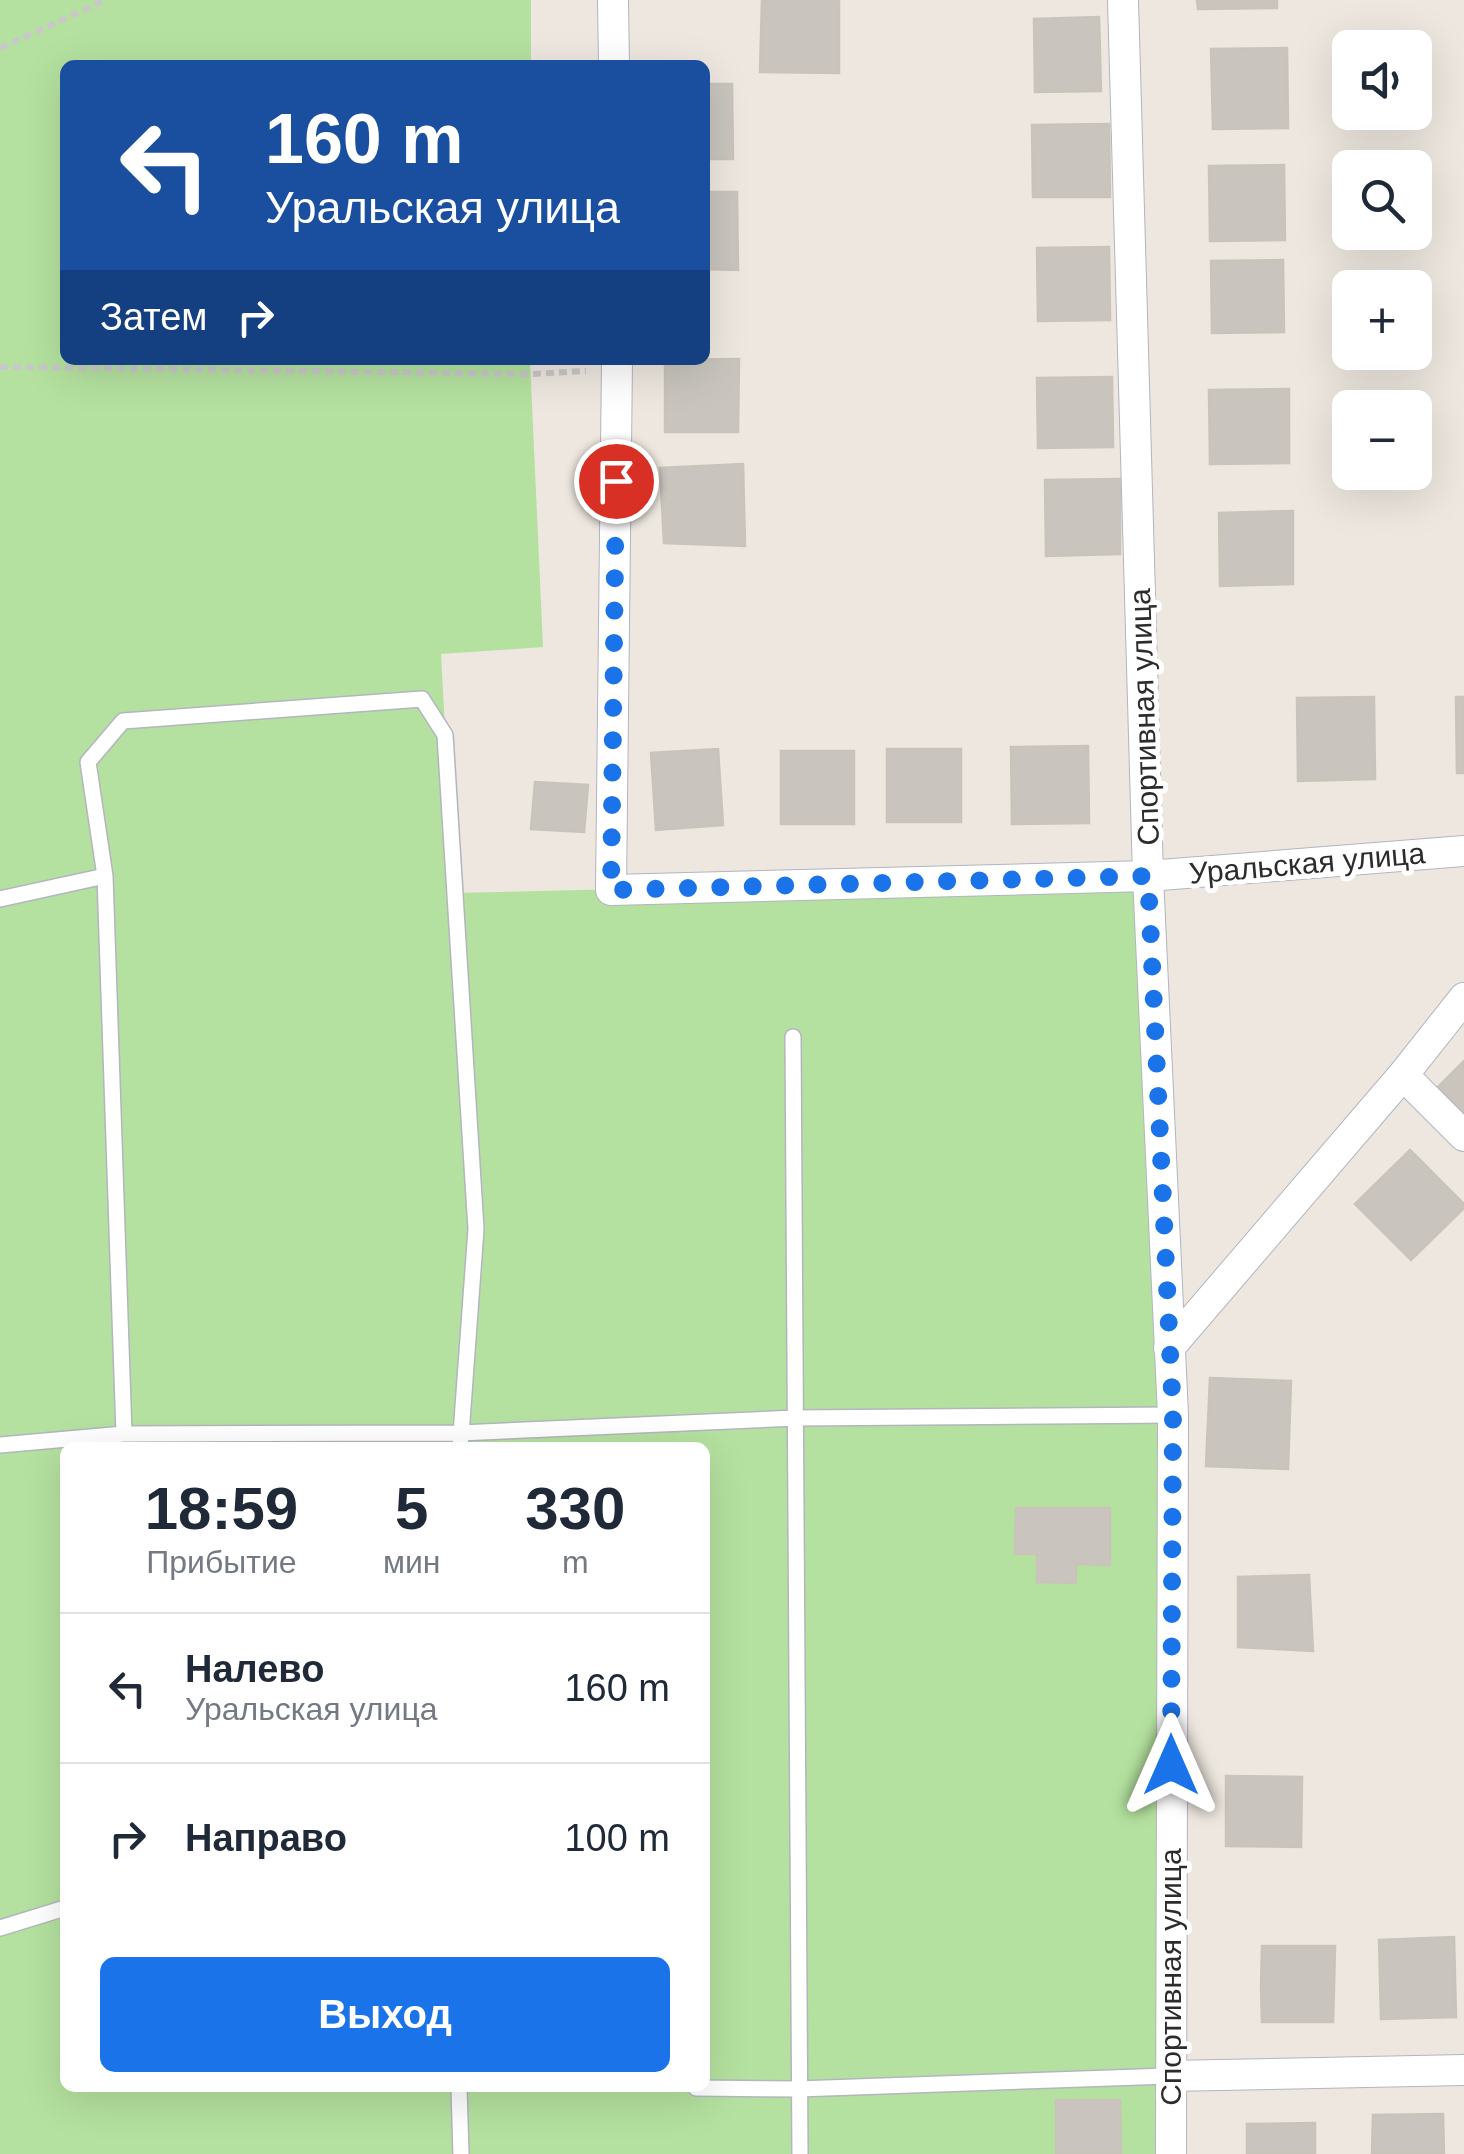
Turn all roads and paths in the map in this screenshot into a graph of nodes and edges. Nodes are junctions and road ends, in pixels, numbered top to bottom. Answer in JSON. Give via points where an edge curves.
{"nodes":[{"id":1,"x":106,"y":0,"type":"edge"},
{"id":2,"x":613,"y":0,"type":"edge"},
{"id":3,"x":1123,"y":0,"type":"edge"},
{"id":4,"x":0,"y":48,"type":"edge"},
{"id":5,"x":614,"y":60,"type":"edge"},
{"id":6,"x":617,"y":365,"type":"edge"},
{"id":7,"x":0,"y":368,"type":"edge"},
{"id":8,"x":1464,"y":850,"type":"edge"},
{"id":9,"x":105,"y":876,"type":"junction"},
{"id":10,"x":1148,"y":876,"type":"junction"},
{"id":11,"x":0,"y":899,"type":"edge"},
{"id":12,"x":1464,"y":998,"type":"edge"},
{"id":13,"x":793,"y":1038,"type":"dead end"},
{"id":14,"x":1404,"y":1075,"type":"junction"},
{"id":15,"x":1464,"y":1136,"type":"edge"},
{"id":16,"x":1170,"y":1348,"type":"junction"},
{"id":17,"x":1173,"y":1415,"type":"junction"},
{"id":18,"x":796,"y":1418,"type":"junction"},
{"id":19,"x":124,"y":1434,"type":"junction"},
{"id":20,"x":460,"y":1440,"type":"edge"},
{"id":21,"x":0,"y":1446,"type":"edge"},
{"id":22,"x":60,"y":1910,"type":"edge"},
{"id":23,"x":0,"y":1928,"type":"edge"},
{"id":24,"x":1464,"y":2070,"type":"edge"},
{"id":25,"x":1169,"y":2076,"type":"junction"},
{"id":26,"x":710,"y":2088,"type":"edge"},
{"id":27,"x":798,"y":2089,"type":"junction"},
{"id":28,"x":459,"y":2092,"type":"edge"},
{"id":29,"x":460,"y":2154,"type":"edge"},
{"id":30,"x":800,"y":2154,"type":"edge"},
{"id":31,"x":1171,"y":2154,"type":"edge"}],
"edges":[{"from":1,"to":4,"type":"path"},
{"from":2,"to":5,"type":"street"},
{"from":3,"to":10,"type":"street","name":"Спортивная улица"},
{"from":6,"to":7,"type":"path","via":[[531,374]]},
{"from":6,"to":10,"type":"street","name":"Уральская улица","via":[[611,890]]},
{"from":8,"to":10,"type":"street","name":"Уральская улица"},
{"from":9,"to":11,"type":"lane"},
{"from":9,"to":19,"type":"lane"},
{"from":9,"to":20,"type":"lane","via":[[88,762],[123,720],[422,699],[445,735],[476,1229]]},
{"from":10,"to":16,"type":"street","name":"Спортивная улица"},
{"from":12,"to":14,"type":"street"},
{"from":13,"to":18,"type":"lane"},
{"from":14,"to":15,"type":"street"},
{"from":14,"to":16,"type":"street"},
{"from":16,"to":17,"type":"street","name":"Спортивная улица"},
{"from":17,"to":18,"type":"lane"},
{"from":17,"to":25,"type":"street","name":"Спортивная улица"},
{"from":18,"to":20,"type":"lane"},
{"from":18,"to":27,"type":"lane"},
{"from":19,"to":20,"type":"lane"},
{"from":19,"to":21,"type":"lane"},
{"from":22,"to":23,"type":"lane"},
{"from":24,"to":25,"type":"street"},
{"from":25,"to":27,"type":"lane"},
{"from":25,"to":31,"type":"street","name":"Спортивная улица"},
{"from":26,"to":27,"type":"lane"},
{"from":27,"to":30,"type":"lane"},
{"from":28,"to":29,"type":"lane"}]}
